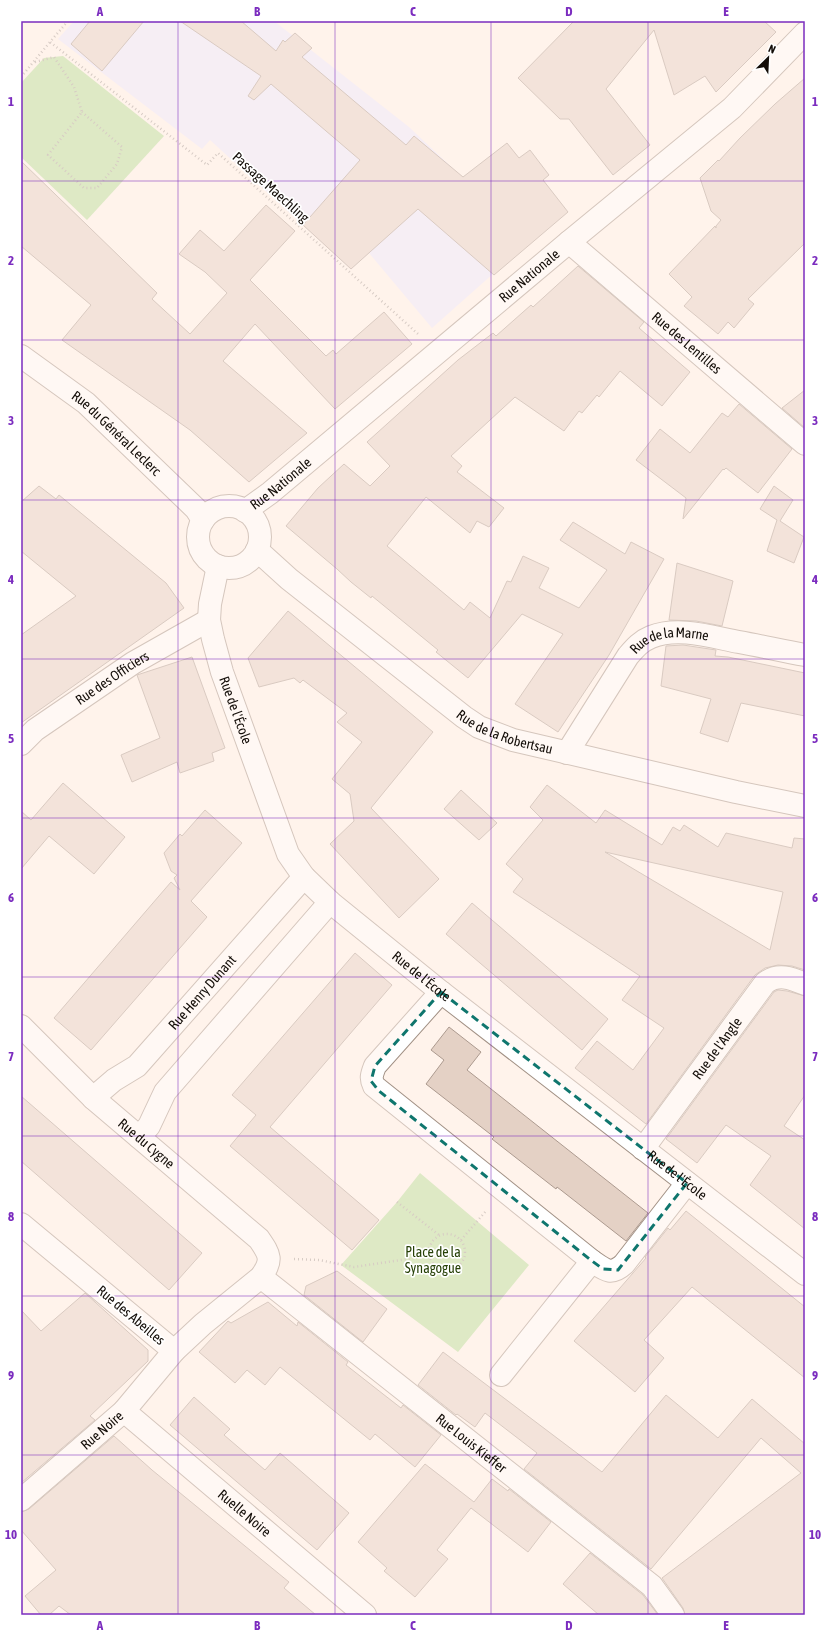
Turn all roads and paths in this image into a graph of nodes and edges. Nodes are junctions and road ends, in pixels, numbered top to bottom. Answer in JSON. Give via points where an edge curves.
{"nodes":[{"id":1,"x":68,"y":21,"type":"edge"},
{"id":2,"x":805,"y":33,"type":"edge"},
{"id":3,"x":50,"y":42,"type":"junction"},
{"id":4,"x":35,"y":62,"type":"junction"},
{"id":5,"x":21,"y":78,"type":"edge"},
{"id":6,"x":82,"y":112,"type":"junction"},
{"id":7,"x":569,"y":242,"type":"junction"},
{"id":8,"x":435,"y":354,"type":"junction"},
{"id":9,"x":21,"y":356,"type":"edge"},
{"id":10,"x":805,"y":444,"type":"edge"},
{"id":11,"x":245,"y":511,"type":"junction"},
{"id":12,"x":203,"y":520,"type":"junction"},
{"id":13,"x":257,"y":550,"type":"junction"},
{"id":14,"x":218,"y":566,"type":"junction"},
{"id":15,"x":209,"y":620,"type":"junction"},
{"id":16,"x":805,"y":655,"type":"edge"},
{"id":17,"x":21,"y":744,"type":"edge"},
{"id":18,"x":567,"y":753,"type":"junction"},
{"id":19,"x":805,"y":806,"type":"edge"},
{"id":20,"x":304,"y":877,"type":"junction"},
{"id":21,"x":330,"y":902,"type":"junction"},
{"id":22,"x":805,"y":984,"type":"edge"},
{"id":23,"x":441,"y":992,"type":"junction"},
{"id":24,"x":21,"y":1026,"type":"edge"},
{"id":25,"x":93,"y":1098,"type":"junction"},
{"id":26,"x":139,"y":1136,"type":"junction"},
{"id":27,"x":643,"y":1149,"type":"junction"},
{"id":28,"x":687,"y":1183,"type":"junction"},
{"id":29,"x":503,"y":1191,"type":"junction"},
{"id":30,"x":397,"y":1202,"type":"dead end"},
{"id":31,"x":21,"y":1224,"type":"edge"},
{"id":32,"x":439,"y":1235,"type":"junction"},
{"id":33,"x":461,"y":1240,"type":"junction"},
{"id":34,"x":428,"y":1256,"type":"junction"},
{"id":35,"x":592,"y":1261,"type":"junction"},
{"id":36,"x":265,"y":1268,"type":"junction"},
{"id":37,"x":805,"y":1274,"type":"edge"},
{"id":38,"x":174,"y":1351,"type":"junction"},
{"id":39,"x":501,"y":1375,"type":"dead end"},
{"id":40,"x":124,"y":1410,"type":"junction"},
{"id":41,"x":21,"y":1500,"type":"edge"},
{"id":42,"x":365,"y":1615,"type":"edge"},
{"id":43,"x":673,"y":1615,"type":"edge"}],
"edges":[{"from":1,"to":3,"type":"path"},
{"from":2,"to":7,"type":"street","name":"Rue Nationale","via":[[732,108]]},
{"from":3,"to":4,"type":"path"},
{"from":3,"to":8,"type":"path","name":"Passage Maechling","via":[[207,165],[218,154],[421,336]]},
{"from":4,"to":5,"type":"path"},
{"from":4,"to":6,"type":"path","via":[[54,57],[74,87]]},
{"from":6,"to":6,"type":"path","via":[[48,155],[84,188],[97,188],[117,164],[122,147]]},
{"from":7,"to":8,"type":"street","name":"Rue Nationale"},
{"from":7,"to":10,"type":"street","name":"Rue des Lentilles"},
{"from":8,"to":11,"type":"street","name":"Rue Nationale","via":[[270,493]]},
{"from":9,"to":12,"type":"street","name":"Rue du Général Leclerc","via":[[86,403],[196,509]]},
{"from":11,"to":12,"type":"street","via":[[225,507],[214,510]]},
{"from":11,"to":13,"type":"street","via":[[257,524],[260,533]]},
{"from":12,"to":14,"type":"street","via":[[198,534],[199,544],[203,554]]},
{"from":13,"to":14,"type":"street","via":[[245,564],[236,567]]},
{"from":13,"to":18,"type":"street","name":"Rue de la Robertsau","via":[[289,579],[479,727],[513,740]]},
{"from":14,"to":15,"type":"street","name":"Rue de l'École"},
{"from":15,"to":17,"type":"street","name":"Rue des Officiers","via":[[133,663],[35,730]]},
{"from":15,"to":20,"type":"street","name":"Rue de l'École","via":[[222,672],[288,854]]},
{"from":16,"to":18,"type":"street","name":"Rue de la Marne","via":[[681,633],[652,637],[637,645],[628,656]]},
{"from":18,"to":19,"type":"street","name":"Rue de la Robertsau"},
{"from":20,"to":21,"type":"street","name":"Rue de l'École"},
{"from":20,"to":25,"type":"street","name":"Rue Henry Dunant","via":[[137,1066],[114,1080]]},
{"from":21,"to":23,"type":"street","name":"Rue de l'École"},
{"from":21,"to":26,"type":"street","via":[[165,1092],[149,1126]]},
{"from":22,"to":27,"type":"street","name":"Rue de l'Angle","via":[[786,977],[772,978],[765,983]]},
{"from":23,"to":27,"type":"street","name":"Rue de l'École"},
{"from":23,"to":29,"type":"street","via":[[375,1066],[371,1081],[379,1091]]},
{"from":24,"to":25,"type":"street","name":"Rue du Cygne"},
{"from":25,"to":26,"type":"street","name":"Rue du Cygne"},
{"from":26,"to":36,"type":"street","name":"Rue du Cygne","via":[[259,1239],[268,1251]]},
{"from":27,"to":28,"type":"street","name":"Rue de l'École"},
{"from":28,"to":35,"type":"street","via":[[618,1270],[603,1269]]},
{"from":28,"to":37,"type":"street","name":"Rue de l'École"},
{"from":29,"to":33,"type":"path"},
{"from":29,"to":35,"type":"street"},
{"from":30,"to":32,"type":"path"},
{"from":31,"to":38,"type":"street","name":"Rue des Abeilles"},
{"from":32,"to":33,"type":"path","via":[[456,1236]]},
{"from":32,"to":34,"type":"path","via":[[430,1244]]},
{"from":33,"to":34,"type":"path","via":[[465,1251],[464,1257],[459,1266],[453,1269],[441,1270]]},
{"from":34,"to":36,"type":"path","via":[[354,1267],[303,1258]]},
{"from":35,"to":39,"type":"street"},
{"from":36,"to":38,"type":"street","name":"Rue des Abeilles"},
{"from":36,"to":43,"type":"street","name":"Rue Louis Kieffer","via":[[652,1586]]},
{"from":38,"to":40,"type":"street","name":"Rue Noire"},
{"from":40,"to":41,"type":"street","name":"Rue Noire"},
{"from":40,"to":42,"type":"street","name":"Ruelle Noire"}]}
